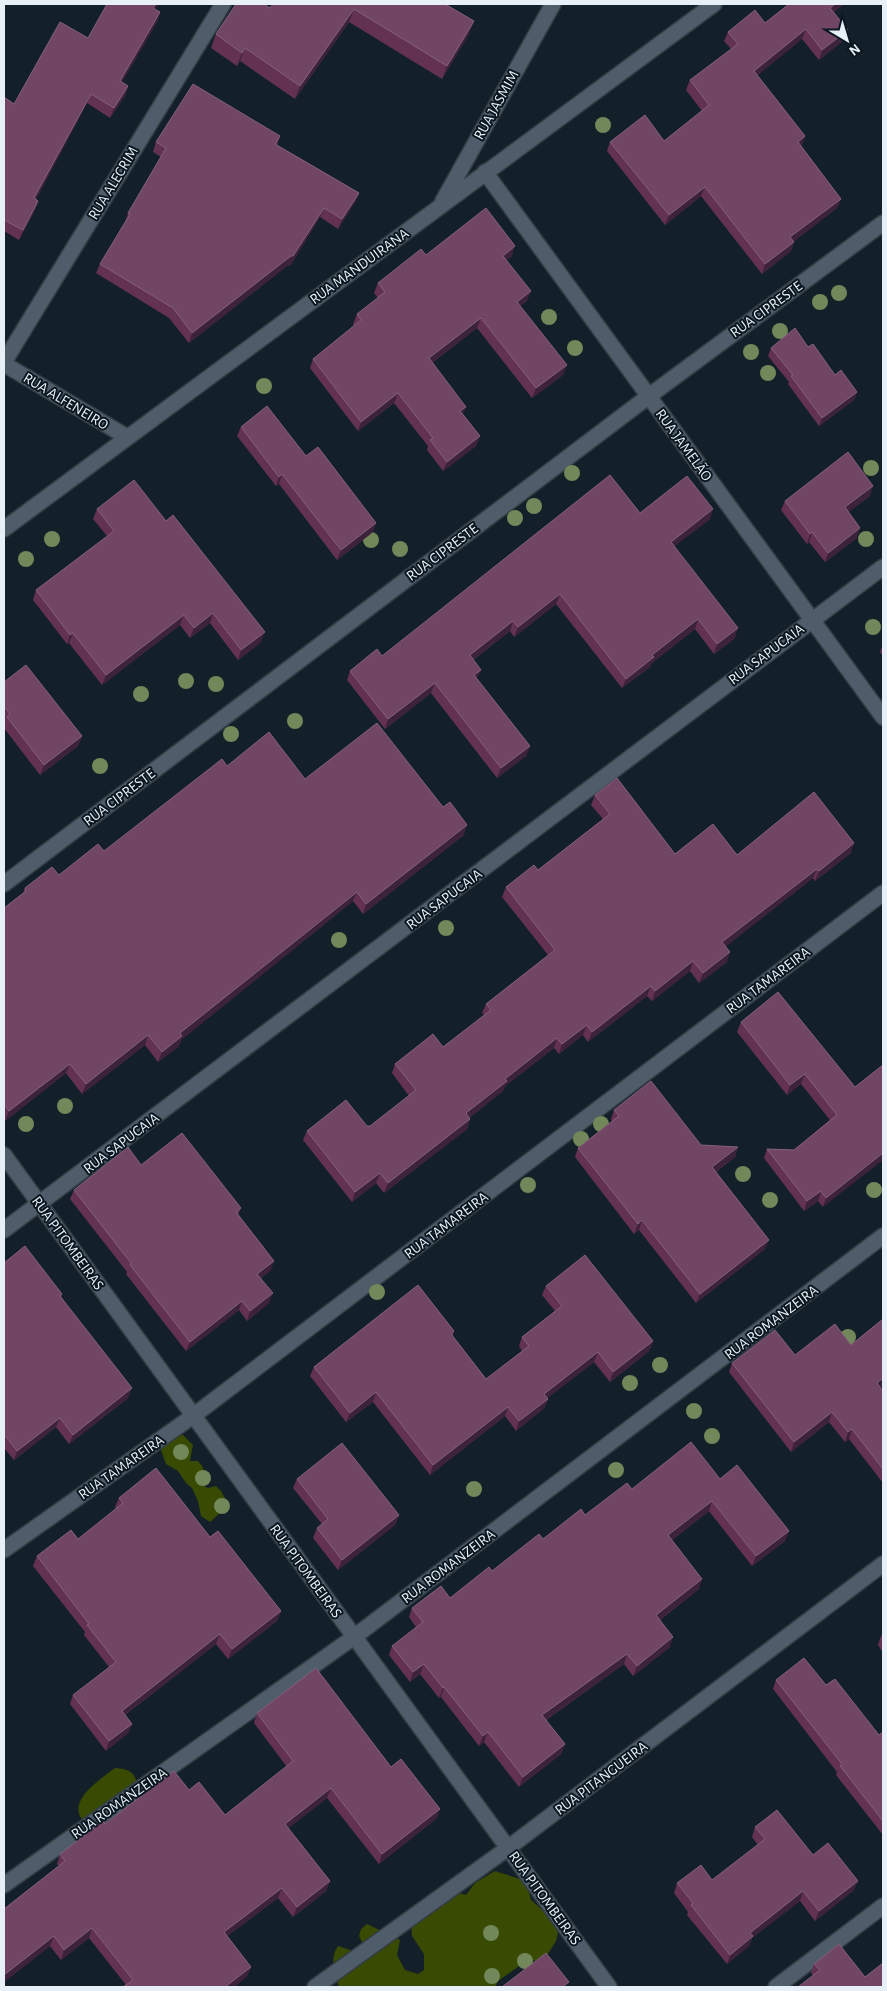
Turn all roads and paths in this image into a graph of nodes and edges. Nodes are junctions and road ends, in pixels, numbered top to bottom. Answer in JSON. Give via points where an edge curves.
{"nodes":[{"id":1,"x":223,"y":4,"type":"edge"},
{"id":2,"x":553,"y":4,"type":"edge"},
{"id":3,"x":714,"y":4,"type":"edge"},
{"id":4,"x":485,"y":172,"type":"junction"},
{"id":5,"x":439,"y":206,"type":"junction"},
{"id":6,"x":883,"y":223,"type":"edge"},
{"id":7,"x":4,"y":363,"type":"edge"},
{"id":8,"x":649,"y":396,"type":"junction"},
{"id":9,"x":127,"y":437,"type":"junction"},
{"id":10,"x":4,"y":529,"type":"edge"},
{"id":11,"x":883,"y":567,"type":"edge"},
{"id":12,"x":812,"y":620,"type":"junction"},
{"id":13,"x":883,"y":718,"type":"edge"},
{"id":14,"x":4,"y":884,"type":"edge"},
{"id":15,"x":883,"y":893,"type":"edge"},
{"id":16,"x":4,"y":1155,"type":"edge"},
{"id":17,"x":40,"y":1204,"type":"junction"},
{"id":18,"x":4,"y":1230,"type":"edge"},
{"id":19,"x":883,"y":1236,"type":"edge"},
{"id":20,"x":193,"y":1416,"type":"junction"},
{"id":21,"x":4,"y":1550,"type":"edge"},
{"id":22,"x":883,"y":1564,"type":"edge"},
{"id":23,"x":354,"y":1637,"type":"junction"},
{"id":24,"x":508,"y":1848,"type":"junction"},
{"id":25,"x":4,"y":1885,"type":"edge"},
{"id":26,"x":883,"y":1906,"type":"edge"},
{"id":27,"x":315,"y":1987,"type":"edge"},
{"id":28,"x":609,"y":1987,"type":"edge"},
{"id":29,"x":776,"y":1987,"type":"edge"}],
"edges":[{"from":1,"to":7,"type":"street","name":"RUA ALECRIM"},
{"from":2,"to":5,"type":"street","name":"RUA JASMIM"},
{"from":3,"to":4,"type":"street","name":"RUA MANDUIRANA"},
{"from":4,"to":5,"type":"street","name":"RUA MANDUIRANA"},
{"from":4,"to":8,"type":"street","name":"RUA JAMELÃO"},
{"from":5,"to":9,"type":"street","name":"RUA MANDUIRANA"},
{"from":6,"to":8,"type":"street","name":"RUA CIPRESTE"},
{"from":7,"to":9,"type":"street","name":"RUA ALFENEIRO"},
{"from":8,"to":12,"type":"street","name":"RUA JAMELÃO"},
{"from":8,"to":14,"type":"street","name":"RUA CIPRESTE"},
{"from":9,"to":10,"type":"street","name":"RUA MANDUIRANA"},
{"from":11,"to":12,"type":"street","name":"RUA SAPUCAIA"},
{"from":12,"to":13,"type":"street","name":"RUA JAMELÃO"},
{"from":12,"to":17,"type":"street","name":"RUA SAPUCAIA"},
{"from":15,"to":20,"type":"street","name":"RUA TAMAREIRA"},
{"from":16,"to":17,"type":"street","name":"RUA PITOMBEIRAS"},
{"from":17,"to":18,"type":"street","name":"RUA SAPUCAIA"},
{"from":17,"to":20,"type":"street","name":"RUA PITOMBEIRAS"},
{"from":19,"to":23,"type":"street","name":"RUA ROMANZEIRA"},
{"from":20,"to":21,"type":"street","name":"RUA TAMAREIRA"},
{"from":20,"to":23,"type":"street","name":"RUA PITOMBEIRAS"},
{"from":22,"to":24,"type":"street","name":"RUA PITANGUEIRA"},
{"from":23,"to":24,"type":"street","name":"RUA PITOMBEIRAS"},
{"from":23,"to":25,"type":"street","name":"RUA ROMANZEIRA"},
{"from":24,"to":27,"type":"street","name":"RUA PITANGUEIRA"},
{"from":24,"to":28,"type":"street","name":"RUA PITOMBEIRAS"},
{"from":26,"to":29,"type":"street"}]}
